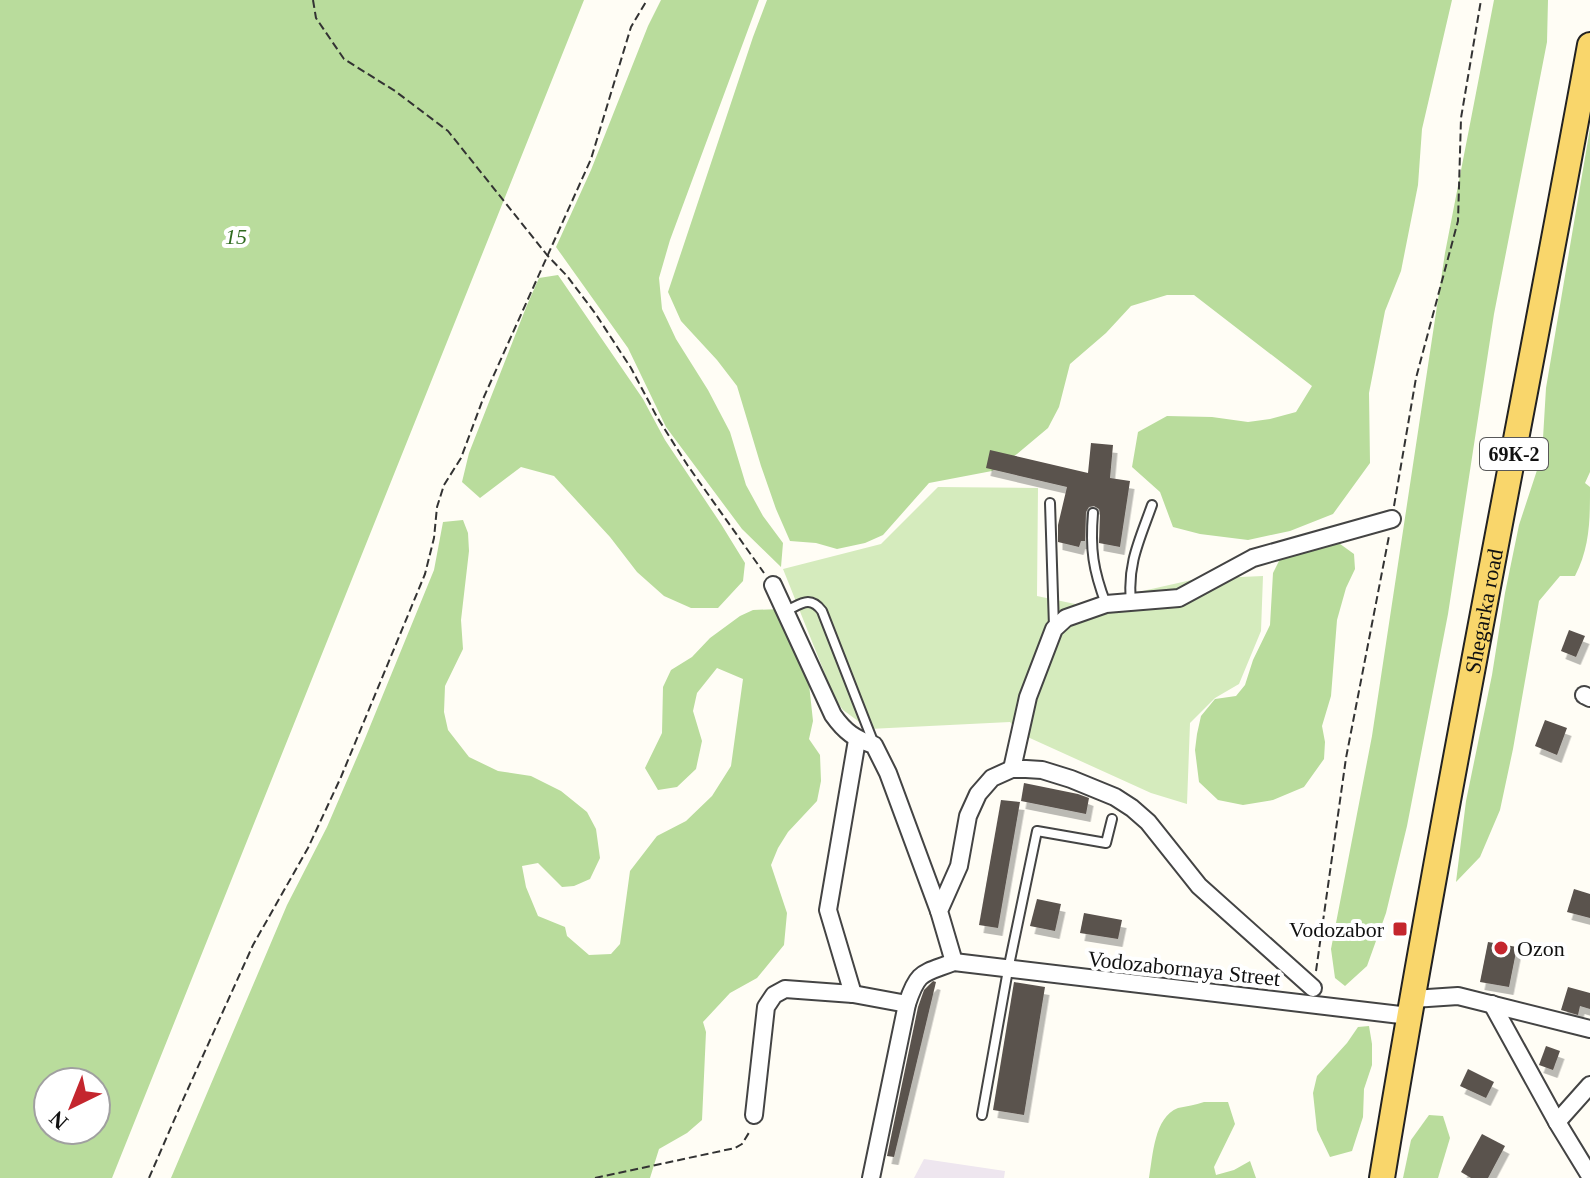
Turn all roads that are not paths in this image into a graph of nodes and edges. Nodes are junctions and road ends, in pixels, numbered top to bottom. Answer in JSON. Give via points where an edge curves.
{"nodes":[{"id":1,"x":1590,"y":45,"type":"edge"},
{"id":2,"x":1050,"y":503,"type":"dead end"},
{"id":3,"x":1152,"y":505,"type":"dead end"},
{"id":4,"x":1093,"y":513,"type":"dead end"},
{"id":5,"x":1392,"y":519,"type":"road end"},
{"id":6,"x":773,"y":585,"type":"road end"},
{"id":7,"x":1131,"y":601,"type":"junction"},
{"id":8,"x":1106,"y":604,"type":"junction"},
{"id":9,"x":786,"y":611,"type":"junction"},
{"id":10,"x":1054,"y":629,"type":"junction"},
{"id":11,"x":857,"y":740,"type":"junction"},
{"id":12,"x":874,"y":745,"type":"junction"},
{"id":13,"x":1012,"y":769,"type":"junction"},
{"id":14,"x":1112,"y":819,"type":"dead end"},
{"id":15,"x":939,"y":911,"type":"junction"},
{"id":16,"x":954,"y":962,"type":"junction"},
{"id":17,"x":1008,"y":970,"type":"junction"},
{"id":18,"x":1313,"y":988,"type":"road end"},
{"id":19,"x":853,"y":994,"type":"junction"},
{"id":20,"x":907,"y":1004,"type":"junction"},
{"id":21,"x":1492,"y":1004,"type":"junction"},
{"id":22,"x":1411,"y":1007,"type":"junction"},
{"id":23,"x":1590,"y":1029,"type":"edge"},
{"id":24,"x":1590,"y":1085,"type":"edge"},
{"id":25,"x":754,"y":1115,"type":"road end"},
{"id":26,"x":982,"y":1115,"type":"dead end"},
{"id":27,"x":1557,"y":1122,"type":"junction"},
{"id":28,"x":1590,"y":1176,"type":"edge"},
{"id":29,"x":871,"y":1178,"type":"edge"},
{"id":30,"x":1382,"y":1178,"type":"edge"}],
"edges":[{"from":1,"to":22,"type":"main road","name":"Shegarka road","number":"69К-2"},
{"from":2,"to":10,"type":"lane"},
{"from":3,"to":7,"type":"lane","via":[[1131,566]]},
{"from":4,"to":8,"type":"lane","via":[[1090,543]]},
{"from":5,"to":7,"type":"street","via":[[1253,558],[1179,598]]},
{"from":6,"to":9,"type":"street"},
{"from":7,"to":8,"type":"street"},
{"from":8,"to":10,"type":"street","via":[[1066,618]]},
{"from":9,"to":11,"type":"street","via":[[833,715]]},
{"from":9,"to":12,"type":"lane","via":[[811,602],[822,611]]},
{"from":10,"to":13,"type":"street","via":[[1028,697]]},
{"from":11,"to":12,"type":"street"},
{"from":11,"to":19,"type":"street","via":[[828,910]]},
{"from":12,"to":15,"type":"street"},
{"from":13,"to":15,"type":"street","via":[[992,778],[978,794],[968,816],[959,866]]},
{"from":13,"to":18,"type":"street","via":[[1042,770],[1071,779],[1132,808],[1199,886]]},
{"from":14,"to":17,"type":"lane","via":[[1106,843],[1037,831]]},
{"from":15,"to":16,"type":"street"},
{"from":16,"to":17,"type":"street","name":"Vodozabornaya Street"},
{"from":16,"to":20,"type":"street","via":[[922,974]]},
{"from":17,"to":22,"type":"street","name":"Vodozabornaya Street"},
{"from":17,"to":26,"type":"lane"},
{"from":19,"to":20,"type":"street"},
{"from":19,"to":25,"type":"street","via":[[785,989],[774,995],[766,1007]]},
{"from":20,"to":29,"type":"street"},
{"from":21,"to":22,"type":"street","name":"Vodozabornaya Street","via":[[1458,996]]},
{"from":21,"to":23,"type":"street","name":"Vodozabornaya Street"},
{"from":21,"to":27,"type":"street"},
{"from":22,"to":30,"type":"main road","name":"Shegarka road","number":"69К-2"},
{"from":24,"to":27,"type":"street"},
{"from":27,"to":28,"type":"street"}]}
